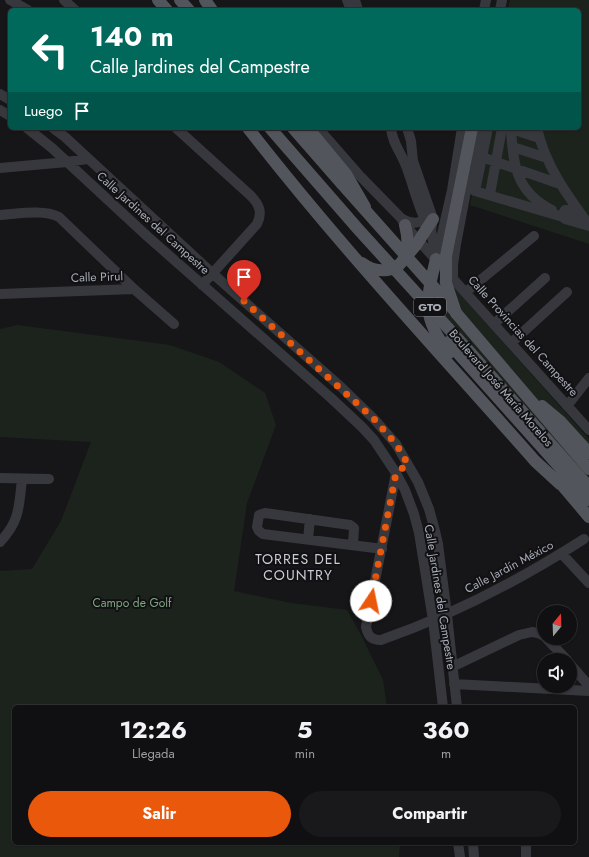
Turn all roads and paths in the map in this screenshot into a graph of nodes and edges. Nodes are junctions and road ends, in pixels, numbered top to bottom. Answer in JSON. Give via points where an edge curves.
{"nodes":[{"id":1,"x":10,"y":0,"type":"edge"},
{"id":2,"x":64,"y":0,"type":"edge"},
{"id":3,"x":150,"y":0,"type":"edge"},
{"id":4,"x":158,"y":0,"type":"edge"},
{"id":5,"x":180,"y":0,"type":"edge"},
{"id":6,"x":206,"y":0,"type":"edge"},
{"id":7,"x":24,"y":8,"type":"edge"},
{"id":8,"x":73,"y":8,"type":"edge"},
{"id":9,"x":156,"y":8,"type":"edge"},
{"id":10,"x":165,"y":8,"type":"edge"},
{"id":11,"x":187,"y":8,"type":"edge"},
{"id":12,"x":213,"y":8,"type":"edge"},
{"id":13,"x":29,"y":130,"type":"edge"},
{"id":14,"x":56,"y":130,"type":"edge"},
{"id":15,"x":178,"y":130,"type":"edge"},
{"id":16,"x":250,"y":130,"type":"edge"},
{"id":17,"x":272,"y":130,"type":"edge"},
{"id":18,"x":295,"y":130,"type":"edge"},
{"id":19,"x":310,"y":130,"type":"edge"},
{"id":20,"x":320,"y":130,"type":"edge"},
{"id":21,"x":391,"y":130,"type":"edge"},
{"id":22,"x":408,"y":130,"type":"edge"},
{"id":23,"x":462,"y":130,"type":"edge"},
{"id":24,"x":472,"y":130,"type":"edge"},
{"id":25,"x":478,"y":130,"type":"edge"},
{"id":26,"x":488,"y":130,"type":"edge"},
{"id":27,"x":502,"y":130,"type":"edge"},
{"id":28,"x":512,"y":130,"type":"edge"},
{"id":29,"x":512,"y":130,"type":"edge"},
{"id":30,"x":518,"y":130,"type":"edge"},
{"id":31,"x":538,"y":133,"type":"edge"},
{"id":32,"x":516,"y":148,"type":"junction"},
{"id":33,"x":412,"y":151,"type":"junction"},
{"id":34,"x":400,"y":154,"type":"junction"},
{"id":35,"x":482,"y":157,"type":"junction"},
{"id":36,"x":547,"y":158,"type":"junction"},
{"id":37,"x":87,"y":159,"type":"junction"},
{"id":38,"x":67,"y":162,"type":"junction"},
{"id":39,"x":496,"y":162,"type":"junction"},
{"id":40,"x":0,"y":168,"type":"edge"},
{"id":41,"x":518,"y":169,"type":"junction"},
{"id":42,"x":560,"y":184,"type":"junction"},
{"id":43,"x":452,"y":190,"type":"junction"},
{"id":44,"x":490,"y":194,"type":"junction"},
{"id":45,"x":567,"y":213,"type":"junction"},
{"id":46,"x":0,"y":215,"type":"edge"},
{"id":47,"x":373,"y":219,"type":"junction"},
{"id":48,"x":403,"y":221,"type":"junction"},
{"id":49,"x":429,"y":224,"type":"junction"},
{"id":50,"x":589,"y":225,"type":"edge"},
{"id":51,"x":534,"y":236,"type":"dead end"},
{"id":52,"x":419,"y":241,"type":"junction"},
{"id":53,"x":354,"y":256,"type":"junction"},
{"id":54,"x":436,"y":259,"type":"junction"},
{"id":55,"x":402,"y":261,"type":"junction"},
{"id":56,"x":212,"y":273,"type":"junction"},
{"id":57,"x":453,"y":278,"type":"junction"},
{"id":58,"x":545,"y":278,"type":"dead end"},
{"id":59,"x":202,"y":285,"type":"junction"},
{"id":60,"x":134,"y":289,"type":"junction"},
{"id":61,"x":466,"y":292,"type":"junction"},
{"id":62,"x":567,"y":292,"type":"dead end"},
{"id":63,"x":0,"y":294,"type":"edge"},
{"id":64,"x":456,"y":313,"type":"junction"},
{"id":65,"x":174,"y":324,"type":"dead end"},
{"id":66,"x":494,"y":324,"type":"junction"},
{"id":67,"x":432,"y":325,"type":"junction"},
{"id":68,"x":512,"y":343,"type":"junction"},
{"id":69,"x":589,"y":378,"type":"edge"},
{"id":70,"x":531,"y":400,"type":"junction"},
{"id":71,"x":567,"y":406,"type":"junction"},
{"id":72,"x":589,"y":430,"type":"edge"},
{"id":73,"x":589,"y":453,"type":"edge"},
{"id":74,"x":408,"y":464,"type":"junction"},
{"id":75,"x":589,"y":469,"type":"edge"},
{"id":76,"x":396,"y":473,"type":"junction"},
{"id":77,"x":0,"y":478,"type":"edge"},
{"id":78,"x":22,"y":479,"type":"junction"},
{"id":79,"x":49,"y":479,"type":"dead end"},
{"id":80,"x":560,"y":484,"type":"junction"},
{"id":81,"x":589,"y":487,"type":"edge"},
{"id":82,"x":589,"y":500,"type":"edge"},
{"id":83,"x":589,"y":517,"type":"edge"},
{"id":84,"x":310,"y":519,"type":"junction"},
{"id":85,"x":308,"y":539,"type":"junction"},
{"id":86,"x":584,"y":539,"type":"dead end"},
{"id":87,"x":0,"y":542,"type":"edge"},
{"id":88,"x":353,"y":545,"type":"junction"},
{"id":89,"x":382,"y":549,"type":"junction"},
{"id":90,"x":562,"y":554,"type":"junction"},
{"id":91,"x":589,"y":583,"type":"edge"},
{"id":92,"x":447,"y":615,"type":"junction"},
{"id":93,"x":432,"y":620,"type":"junction"},
{"id":94,"x":537,"y":633,"type":"edge"},
{"id":95,"x":553,"y":645,"type":"edge"},
{"id":96,"x":560,"y":653,"type":"edge"},
{"id":97,"x":452,"y":667,"type":"junction"},
{"id":98,"x":577,"y":672,"type":"edge"},
{"id":99,"x":454,"y":684,"type":"junction"},
{"id":100,"x":589,"y":686,"type":"edge"},
{"id":101,"x":589,"y":691,"type":"edge"},
{"id":102,"x":443,"y":705,"type":"edge"},
{"id":103,"x":457,"y":705,"type":"edge"},
{"id":104,"x":458,"y":845,"type":"edge"},
{"id":105,"x":473,"y":845,"type":"edge"},
{"id":106,"x":526,"y":845,"type":"edge"},
{"id":107,"x":460,"y":857,"type":"edge"},
{"id":108,"x":474,"y":857,"type":"edge"},
{"id":109,"x":526,"y":857,"type":"edge"}],
"edges":[{"from":1,"to":7,"type":"street"},
{"from":2,"to":8,"type":"street"},
{"from":3,"to":9,"type":"main road"},
{"from":4,"to":10,"type":"main road"},
{"from":5,"to":11,"type":"main road"},
{"from":6,"to":12,"type":"street"},
{"from":13,"to":38,"type":"street","name":"Calle Jardines del Campestre"},
{"from":14,"to":37,"type":"street","name":"Calle Jardines del Campestre"},
{"from":15,"to":56,"type":"street","via":[[250,195],[260,210],[256,224]]},
{"from":16,"to":53,"type":"main road"},
{"from":17,"to":81,"type":"main road","name":"Boulevard José María Morelos","number":"GTO","bridge":true},
{"from":18,"to":47,"type":"main road","name":"Boulevard José María Morelos","number":"GTO","bridge":true},
{"from":19,"to":47,"type":"main road","bridge":true,"via":[[346,174]]},
{"from":20,"to":48,"type":"street","name":"Calle Provincias del Campestre"},
{"from":21,"to":34,"type":"street","via":[[394,144]]},
{"from":22,"to":33,"type":"street"},
{"from":23,"to":43,"type":"street"},
{"from":24,"to":64,"type":"main road","bridge":true,"via":[[446,256],[446,283]]},
{"from":25,"to":57,"type":"street","via":[[456,244]]},
{"from":26,"to":35,"type":"street"},
{"from":27,"to":39,"type":"street"},
{"from":28,"to":32,"type":"street"},
{"from":29,"to":41,"type":"street","via":[[512,148]]},
{"from":30,"to":31,"type":"street"},
{"from":31,"to":36,"type":"street"},
{"from":32,"to":36,"type":"street"},
{"from":32,"to":41,"type":"street"},
{"from":33,"to":34,"type":"street","via":[[407,155]]},
{"from":33,"to":49,"type":"street"},
{"from":34,"to":49,"type":"street"},
{"from":35,"to":39,"type":"street"},
{"from":35,"to":44,"type":"street","via":[[475,191]]},
{"from":36,"to":42,"type":"street"},
{"from":37,"to":38,"type":"street"},
{"from":37,"to":56,"type":"street","name":"Calle Jardines del Campestre"},
{"from":38,"to":40,"type":"street"},
{"from":38,"to":59,"type":"street","name":"Calle Jardines del Campestre"},
{"from":39,"to":41,"type":"street"},
{"from":39,"to":44,"type":"street"},
{"from":41,"to":42,"type":"street"},
{"from":41,"to":45,"type":"street","via":[[517,174],[526,191],[546,207]]},
{"from":42,"to":45,"type":"street"},
{"from":43,"to":49,"type":"street","via":[[440,216]]},
{"from":43,"to":54,"type":"street"},
{"from":44,"to":45,"type":"street"},
{"from":45,"to":50,"type":"street"},
{"from":45,"to":50,"type":"street"},
{"from":46,"to":60,"type":"street","name":"Calle Pirul","via":[[44,212],[55,215]]},
{"from":47,"to":64,"type":"main road","name":"Boulevard José María Morelos","number":"GTO","bridge":true},
{"from":48,"to":49,"type":"street"},
{"from":48,"to":52,"type":"street","name":"Calle Provincias del Campestre"},
{"from":48,"to":55,"type":"main road","via":[[407,248]]},
{"from":49,"to":52,"type":"main road"},
{"from":49,"to":54,"type":"street"},
{"from":51,"to":61,"type":"street"},
{"from":52,"to":54,"type":"street","name":"Calle Provincias del Campestre"},
{"from":52,"to":55,"type":"main road"},
{"from":53,"to":55,"type":"main road","via":[[364,264],[382,271],[395,268]]},
{"from":53,"to":80,"type":"main road","via":[[535,461]]},
{"from":54,"to":57,"type":"street","name":"Calle Provincias del Campestre"},
{"from":54,"to":67,"type":"main road","via":[[427,303]]},
{"from":56,"to":59,"type":"street"},
{"from":56,"to":74,"type":"street","name":"Calle Jardines del Campestre","via":[[374,419],[396,444]]},
{"from":57,"to":61,"type":"street","name":"Calle Provincias del Campestre"},
{"from":58,"to":66,"type":"street"},
{"from":59,"to":76,"type":"street","name":"Calle Jardines del Campestre","via":[[362,427]]},
{"from":60,"to":63,"type":"street","name":"Calle Pirul"},
{"from":60,"to":65,"type":"street"},
{"from":61,"to":66,"type":"street","name":"Calle Provincias del Campestre"},
{"from":62,"to":68,"type":"street"},
{"from":64,"to":70,"type":"main road","name":"Boulevard José María Morelos","number":"GTO"},
{"from":66,"to":68,"type":"street","name":"Calle Provincias del Campestre"},
{"from":67,"to":80,"type":"main road","via":[[440,342]]},
{"from":67,"to":82,"type":"main road"},
{"from":68,"to":71,"type":"street","name":"Calle Provincias del Campestre"},
{"from":69,"to":71,"type":"street"},
{"from":70,"to":73,"type":"main road","via":[[560,421]]},
{"from":70,"to":75,"type":"main road","name":"Boulevard José María Morelos","number":"GTO"},
{"from":71,"to":72,"type":"street","name":"Calle Provincias del Campestre"},
{"from":74,"to":76,"type":"street"},
{"from":74,"to":92,"type":"street","name":"Calle Jardines del Campestre","via":[[418,482],[434,527]]},
{"from":76,"to":89,"type":"street","name":"Calle Jardín México"},
{"from":76,"to":93,"type":"street","name":"Calle Jardines del Campestre","via":[[405,490],[419,533]]},
{"from":77,"to":78,"type":"street"},
{"from":78,"to":79,"type":"street"},
{"from":78,"to":87,"type":"street","via":[[15,522]]},
{"from":80,"to":83,"type":"main road"},
{"from":84,"to":85,"type":"street"},
{"from":84,"to":85,"type":"street","via":[[262,513],[257,527],[263,534]]},
{"from":84,"to":88,"type":"street","via":[[350,525],[354,528]]},
{"from":85,"to":88,"type":"street"},
{"from":86,"to":90,"type":"street","name":"Calle Jardín México"},
{"from":88,"to":89,"type":"street"},
{"from":89,"to":93,"type":"street","name":"Calle Jardín México","via":[[366,627],[368,635],[381,640]]},
{"from":90,"to":91,"type":"street"},
{"from":90,"to":92,"type":"street","name":"Calle Jardín México"},
{"from":92,"to":93,"type":"street","name":"Calle Jardín México"},
{"from":92,"to":97,"type":"street","name":"Calle Jardines del Campestre"},
{"from":93,"to":102,"type":"street","name":"Calle Jardines del Campestre"},
{"from":94,"to":97,"type":"street","via":[[519,635]]},
{"from":95,"to":96,"type":"street"},
{"from":97,"to":99,"type":"street","name":"Calle Jardines del Campestre"},
{"from":98,"to":100,"type":"street"},
{"from":99,"to":101,"type":"street"},
{"from":99,"to":103,"type":"street","name":"Calle Jardines del Campestre"},
{"from":104,"to":107,"type":"street"},
{"from":105,"to":108,"type":"street"},
{"from":106,"to":109,"type":"street"}]}
